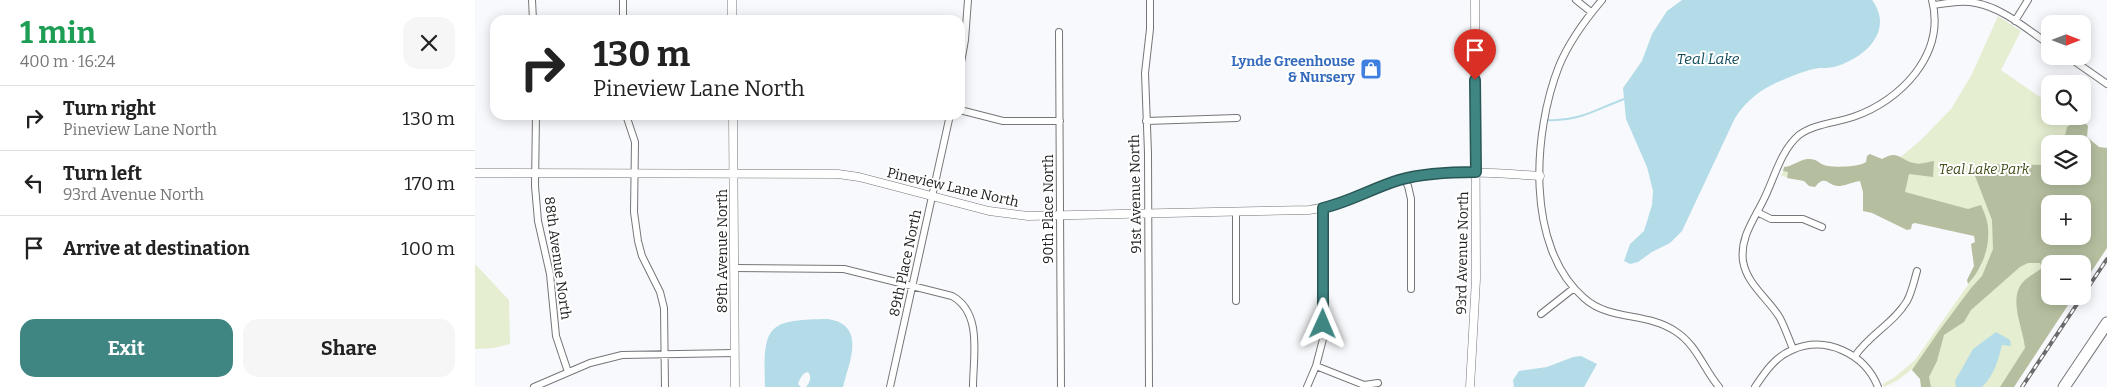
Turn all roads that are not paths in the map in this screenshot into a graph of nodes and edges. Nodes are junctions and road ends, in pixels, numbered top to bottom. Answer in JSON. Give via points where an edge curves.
{"nodes":[{"id":1,"x":532,"y":0,"type":"edge"},
{"id":2,"x":623,"y":0,"type":"edge"},
{"id":3,"x":732,"y":0,"type":"edge"},
{"id":4,"x":968,"y":0,"type":"edge"},
{"id":5,"x":1150,"y":0,"type":"edge"},
{"id":6,"x":1475,"y":0,"type":"edge"},
{"id":7,"x":1576,"y":0,"type":"edge"},
{"id":8,"x":1602,"y":0,"type":"edge"},
{"id":9,"x":2028,"y":0,"type":"edge"},
{"id":10,"x":1933,"y":3,"type":"edge"},
{"id":11,"x":1591,"y":12,"type":"junction"},
{"id":12,"x":533,"y":15,"type":"edge"},
{"id":13,"x":623,"y":15,"type":"edge"},
{"id":14,"x":732,"y":15,"type":"edge"},
{"id":15,"x":2015,"y":21,"type":"junction"},
{"id":16,"x":1059,"y":32,"type":"dead end"},
{"id":17,"x":965,"y":39,"type":"edge"},
{"id":18,"x":2041,"y":39,"type":"edge"},
{"id":19,"x":2080,"y":65,"type":"edge"},
{"id":20,"x":2107,"y":84,"type":"edge"},
{"id":21,"x":965,"y":111,"type":"edge"},
{"id":22,"x":1237,"y":118,"type":"dead end"},
{"id":23,"x":536,"y":120,"type":"edge"},
{"id":24,"x":628,"y":120,"type":"edge"},
{"id":25,"x":733,"y":120,"type":"edge"},
{"id":26,"x":949,"y":120,"type":"edge"},
{"id":27,"x":1060,"y":121,"type":"junction"},
{"id":28,"x":1146,"y":121,"type":"junction"},
{"id":29,"x":1476,"y":172,"type":"junction"},
{"id":30,"x":475,"y":173,"type":"edge"},
{"id":31,"x":536,"y":173,"type":"junction"},
{"id":32,"x":635,"y":174,"type":"junction"},
{"id":33,"x":734,"y":175,"type":"junction"},
{"id":34,"x":1540,"y":176,"type":"junction"},
{"id":35,"x":1405,"y":178,"type":"junction"},
{"id":36,"x":932,"y":196,"type":"junction"},
{"id":37,"x":1323,"y":208,"type":"junction"},
{"id":38,"x":1236,"y":212,"type":"junction"},
{"id":39,"x":1757,"y":212,"type":"junction"},
{"id":40,"x":1149,"y":213,"type":"junction"},
{"id":41,"x":1061,"y":215,"type":"junction"},
{"id":42,"x":1822,"y":227,"type":"dead end"},
{"id":43,"x":734,"y":268,"type":"junction"},
{"id":44,"x":1917,"y":271,"type":"dead end"},
{"id":45,"x":912,"y":285,"type":"junction"},
{"id":46,"x":1574,"y":288,"type":"junction"},
{"id":47,"x":1411,"y":289,"type":"dead end"},
{"id":48,"x":1236,"y":301,"type":"dead end"},
{"id":49,"x":1541,"y":314,"type":"dead end"},
{"id":50,"x":2107,"y":322,"type":"edge"},
{"id":51,"x":1793,"y":349,"type":"junction"},
{"id":52,"x":665,"y":353,"type":"junction"},
{"id":53,"x":735,"y":353,"type":"junction"},
{"id":54,"x":1855,"y":356,"type":"junction"},
{"id":55,"x":1316,"y":366,"type":"junction"},
{"id":56,"x":569,"y":372,"type":"junction"},
{"id":57,"x":1378,"y":383,"type":"dead end"},
{"id":58,"x":534,"y":387,"type":"edge"},
{"id":59,"x":665,"y":387,"type":"edge"},
{"id":60,"x":735,"y":387,"type":"edge"},
{"id":61,"x":890,"y":387,"type":"edge"},
{"id":62,"x":973,"y":387,"type":"edge"},
{"id":63,"x":1061,"y":387,"type":"edge"},
{"id":64,"x":1149,"y":387,"type":"edge"},
{"id":65,"x":1307,"y":387,"type":"edge"},
{"id":66,"x":1470,"y":387,"type":"edge"},
{"id":67,"x":1719,"y":387,"type":"edge"},
{"id":68,"x":1755,"y":387,"type":"edge"},
{"id":69,"x":1878,"y":387,"type":"edge"},
{"id":70,"x":2064,"y":387,"type":"edge"}],
"edges":[{"from":1,"to":12,"type":"street"},
{"from":2,"to":13,"type":"street"},
{"from":3,"to":14,"type":"street"},
{"from":4,"to":17,"type":"street"},
{"from":5,"to":28,"type":"street","name":"91st Avenue North","via":[[1145,74]]},
{"from":6,"to":29,"type":"street","name":"93rd Avenue North"},
{"from":7,"to":11,"type":"street"},
{"from":8,"to":11,"type":"street"},
{"from":9,"to":15,"type":"street"},
{"from":10,"to":15,"type":"street","via":[[1976,3],[1998,10]]},
{"from":10,"to":39,"type":"street","via":[[1933,36],[1913,77],[1888,100],[1871,110],[1809,129],[1800,135],[1787,149]]},
{"from":11,"to":34,"type":"street","via":[[1569,46],[1553,83],[1543,131]]},
{"from":15,"to":18,"type":"street"},
{"from":16,"to":27,"type":"street","name":"90th Place North"},
{"from":19,"to":20,"type":"street"},
{"from":21,"to":27,"type":"street","via":[[1003,121]]},
{"from":22,"to":28,"type":"street"},
{"from":23,"to":31,"type":"street","name":"88th Avenue North"},
{"from":24,"to":32,"type":"street","via":[[635,142]]},
{"from":25,"to":33,"type":"street","name":"89th Avenue North"},
{"from":26,"to":36,"type":"street","name":"89th Place North"},
{"from":27,"to":41,"type":"street","name":"90th Place North"},
{"from":28,"to":40,"type":"street","name":"91st Avenue North"},
{"from":29,"to":34,"type":"street","name":"Pineview Lane North"},
{"from":29,"to":35,"type":"street","name":"Pineview Lane North","via":[[1445,172]]},
{"from":29,"to":66,"type":"street","name":"93rd Avenue North","via":[[1476,279]]},
{"from":30,"to":31,"type":"street","name":"Pineview Lane North"},
{"from":31,"to":32,"type":"street","name":"Pineview Lane North"},
{"from":31,"to":56,"type":"street","name":"88th Avenue North","via":[[538,221],[550,274],[556,336]]},
{"from":32,"to":33,"type":"street","name":"Pineview Lane North"},
{"from":32,"to":52,"type":"street","via":[[635,227],[642,256],[663,299]]},
{"from":33,"to":36,"type":"street","name":"Pineview Lane North","via":[[838,174]]},
{"from":33,"to":43,"type":"street","name":"89th Avenue North"},
{"from":34,"to":46,"type":"street","via":[[1547,235],[1556,259]]},
{"from":35,"to":37,"type":"street","name":"Pineview Lane North"},
{"from":35,"to":47,"type":"street","via":[[1411,199]]},
{"from":36,"to":41,"type":"street","name":"Pineview Lane North","via":[[1008,214]]},
{"from":36,"to":45,"type":"street","name":"89th Place North"},
{"from":37,"to":38,"type":"street","name":"Pineview Lane North"},
{"from":37,"to":55,"type":"street","via":[[1323,338]]},
{"from":38,"to":40,"type":"street","name":"Pineview Lane North"},
{"from":38,"to":48,"type":"street"},
{"from":39,"to":42,"type":"street","via":[[1771,219],[1803,219]]},
{"from":39,"to":51,"type":"street","via":[[1745,235],[1745,270],[1779,317]]},
{"from":40,"to":41,"type":"street","name":"Pineview Lane North"},
{"from":40,"to":64,"type":"street","name":"91st Avenue North"},
{"from":41,"to":63,"type":"street","name":"90th Place North"},
{"from":43,"to":45,"type":"street","via":[[844,269]]},
{"from":43,"to":53,"type":"street","name":"89th Avenue North"},
{"from":44,"to":54,"type":"street","via":[[1907,301],[1899,312]]},
{"from":45,"to":61,"type":"street","name":"89th Place North"},
{"from":45,"to":62,"type":"street","via":[[952,296],[969,313],[973,330]]},
{"from":46,"to":49,"type":"street"},
{"from":46,"to":67,"type":"street","via":[[1607,312],[1651,319],[1677,332],[1698,352]]},
{"from":50,"to":70,"type":"highway"},
{"from":51,"to":54,"type":"street","via":[[1821,345]]},
{"from":51,"to":68,"type":"street","via":[[1771,365]]},
{"from":52,"to":53,"type":"street"},
{"from":52,"to":56,"type":"street","via":[[605,358]]},
{"from":52,"to":59,"type":"street"},
{"from":53,"to":60,"type":"street","name":"89th Avenue North"},
{"from":54,"to":69,"type":"street","via":[[1871,373]]},
{"from":55,"to":57,"type":"street","via":[[1364,385]]},
{"from":55,"to":65,"type":"street"},
{"from":56,"to":58,"type":"street"}]}
